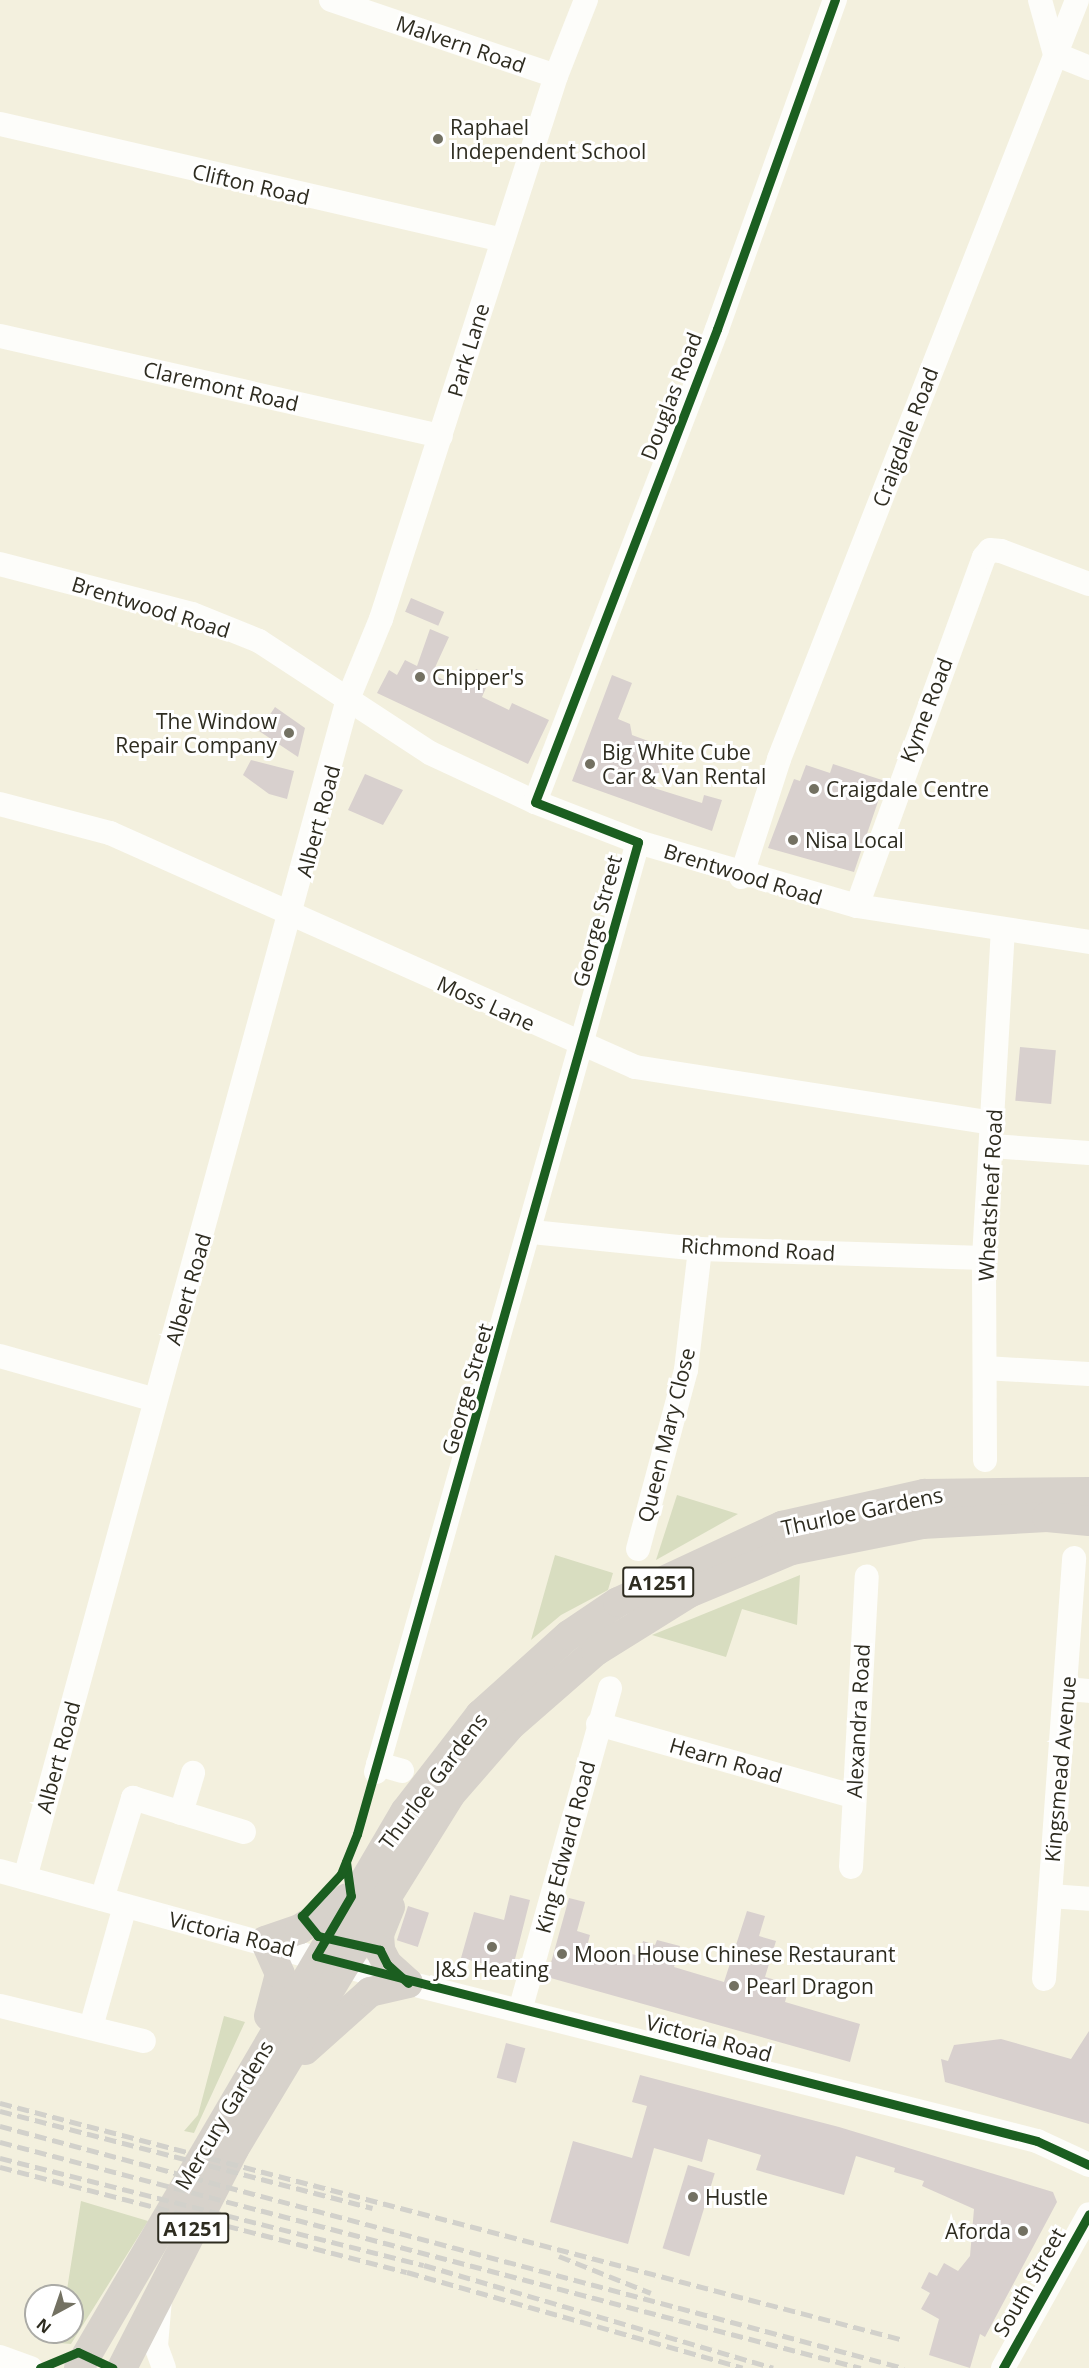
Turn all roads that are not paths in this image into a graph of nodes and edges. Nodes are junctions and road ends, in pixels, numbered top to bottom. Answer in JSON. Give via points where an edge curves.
{"nodes":[{"id":1,"x":332,"y":0,"type":"edge"},
{"id":2,"x":586,"y":0,"type":"edge"},
{"id":3,"x":835,"y":0,"type":"edge"},
{"id":4,"x":1040,"y":0,"type":"edge"},
{"id":5,"x":1077,"y":0,"type":"edge"},
{"id":6,"x":1055,"y":54,"type":"junction"},
{"id":7,"x":1089,"y":68,"type":"edge"},
{"id":8,"x":556,"y":76,"type":"junction"},
{"id":9,"x":0,"y":124,"type":"edge"},
{"id":10,"x":503,"y":240,"type":"junction"},
{"id":11,"x":0,"y":336,"type":"edge"},
{"id":12,"x":441,"y":436,"type":"junction"},
{"id":13,"x":0,"y":564,"type":"edge"},
{"id":14,"x":1089,"y":584,"type":"edge"},
{"id":15,"x":348,"y":699,"type":"junction"},
{"id":16,"x":535,"y":802,"type":"junction"},
{"id":17,"x":0,"y":804,"type":"edge"},
{"id":18,"x":638,"y":842,"type":"junction"},
{"id":19,"x":741,"y":877,"type":"junction"},
{"id":20,"x":857,"y":906,"type":"junction"},
{"id":21,"x":293,"y":914,"type":"junction"},
{"id":22,"x":1003,"y":930,"type":"junction"},
{"id":23,"x":1089,"y":942,"type":"edge"},
{"id":24,"x":583,"y":1048,"type":"junction"},
{"id":25,"x":993,"y":1135,"type":"junction"},
{"id":26,"x":1089,"y":1153,"type":"edge"},
{"id":27,"x":532,"y":1232,"type":"junction"},
{"id":28,"x":700,"y":1249,"type":"junction"},
{"id":29,"x":984,"y":1258,"type":"junction"},
{"id":30,"x":0,"y":1356,"type":"edge"},
{"id":31,"x":985,"y":1368,"type":"junction"},
{"id":32,"x":1089,"y":1374,"type":"edge"},
{"id":33,"x":155,"y":1400,"type":"junction"},
{"id":34,"x":985,"y":1460,"type":"dead end"},
{"id":35,"x":1089,"y":1492,"type":"edge"},
{"id":36,"x":1089,"y":1521,"type":"edge"},
{"id":37,"x":638,"y":1549,"type":"dead end"},
{"id":38,"x":1074,"y":1558,"type":"dead end"},
{"id":39,"x":867,"y":1576,"type":"dead end"},
{"id":40,"x":610,"y":1688,"type":"dead end"},
{"id":41,"x":1078,"y":1690,"type":"edge"},
{"id":42,"x":598,"y":1724,"type":"junction"},
{"id":43,"x":402,"y":1771,"type":"dead end"},
{"id":44,"x":193,"y":1773,"type":"dead end"},
{"id":45,"x":853,"y":1796,"type":"junction"},
{"id":46,"x":181,"y":1813,"type":"junction"},
{"id":47,"x":244,"y":1832,"type":"dead end"},
{"id":48,"x":410,"y":1860,"type":"junction"},
{"id":49,"x":851,"y":1867,"type":"dead end"},
{"id":50,"x":0,"y":1871,"type":"edge"},
{"id":51,"x":25,"y":1878,"type":"junction"},
{"id":52,"x":351,"y":1896,"type":"junction"},
{"id":53,"x":1050,"y":1896,"type":"junction"},
{"id":54,"x":1089,"y":1899,"type":"edge"},
{"id":55,"x":114,"y":1903,"type":"junction"},
{"id":56,"x":265,"y":1941,"type":"junction"},
{"id":57,"x":330,"y":1960,"type":"junction"},
{"id":58,"x":1044,"y":1980,"type":"dead end"},
{"id":59,"x":408,"y":1983,"type":"junction"},
{"id":60,"x":0,"y":2006,"type":"edge"},
{"id":61,"x":521,"y":2007,"type":"junction"},
{"id":62,"x":91,"y":2027,"type":"junction"},
{"id":63,"x":144,"y":2040,"type":"dead end"},
{"id":64,"x":269,"y":2090,"type":"junction"},
{"id":65,"x":237,"y":2097,"type":"junction"},
{"id":66,"x":1089,"y":2165,"type":"edge"},
{"id":67,"x":1089,"y":2214,"type":"edge"},
{"id":68,"x":161,"y":2288,"type":"junction"},
{"id":69,"x":0,"y":2357,"type":"edge"},
{"id":70,"x":27,"y":2368,"type":"edge"},
{"id":71,"x":79,"y":2368,"type":"edge"},
{"id":72,"x":122,"y":2368,"type":"edge"},
{"id":73,"x":164,"y":2368,"type":"edge"},
{"id":74,"x":1003,"y":2368,"type":"edge"}],
"edges":[{"from":1,"to":8,"type":"street","name":"Malvern Road"},
{"from":2,"to":8,"type":"street","name":"Park Lane"},
{"from":3,"to":16,"type":"street","name":"Douglas Road","via":[[717,329]]},
{"from":4,"to":6,"type":"street"},
{"from":5,"to":6,"type":"street","name":"Craigdale Road"},
{"from":6,"to":7,"type":"street"},
{"from":6,"to":19,"type":"street","name":"Craigdale Road","via":[[779,759]]},
{"from":8,"to":10,"type":"street","name":"Park Lane"},
{"from":9,"to":10,"type":"street","name":"Clifton Road"},
{"from":10,"to":12,"type":"street","name":"Park Lane"},
{"from":11,"to":12,"type":"street","name":"Claremont Road"},
{"from":12,"to":15,"type":"street","name":"Park Lane","via":[[381,619]]},
{"from":13,"to":15,"type":"street","name":"Brentwood Road","via":[[192,614],[259,641]]},
{"from":14,"to":20,"type":"street","name":"Kyme Road","via":[[990,550],[897,785]]},
{"from":15,"to":16,"type":"street","name":"Brentwood Road","via":[[408,741]]},
{"from":15,"to":21,"type":"street","name":"Albert Road"},
{"from":16,"to":18,"type":"street","name":"Brentwood Road"},
{"from":17,"to":21,"type":"street","name":"Moss Lane","via":[[110,833]]},
{"from":18,"to":19,"type":"street","name":"Brentwood Road"},
{"from":18,"to":24,"type":"street","name":"George Street"},
{"from":19,"to":20,"type":"street","name":"Brentwood Road"},
{"from":20,"to":22,"type":"street","name":"Brentwood Road"},
{"from":21,"to":24,"type":"street","name":"Moss Lane"},
{"from":21,"to":33,"type":"street","name":"Albert Road"},
{"from":22,"to":23,"type":"street","name":"Brentwood Road"},
{"from":22,"to":25,"type":"street","name":"Wheatsheaf Road"},
{"from":24,"to":25,"type":"street","name":"Moss Lane","via":[[635,1067]]},
{"from":24,"to":27,"type":"street","name":"George Street"},
{"from":25,"to":26,"type":"street","name":"Moss Lane"},
{"from":25,"to":29,"type":"street","name":"Wheatsheaf Road"},
{"from":27,"to":28,"type":"street","name":"Richmond Road"},
{"from":27,"to":43,"type":"street","name":"George Street","via":[[377,1768]]},
{"from":28,"to":29,"type":"street","name":"Richmond Road"},
{"from":28,"to":37,"type":"street","name":"Queen Mary Close","via":[[686,1370]]},
{"from":29,"to":31,"type":"street","name":"Wheatsheaf Road"},
{"from":30,"to":33,"type":"street"},
{"from":31,"to":32,"type":"street"},
{"from":31,"to":34,"type":"street","name":"Wheatsheaf Road"},
{"from":33,"to":51,"type":"street","name":"Albert Road"},
{"from":35,"to":52,"type":"main road","name":"Thurloe Gardens","number":"A1251","via":[[924,1494],[782,1526],[618,1602],[569,1635],[480,1715],[405,1812]]},
{"from":36,"to":48,"type":"main road","name":"Thurloe Gardens","number":"A1251","via":[[1024,1518],[858,1533],[792,1550],[688,1593],[596,1651],[510,1725],[450,1795]]},
{"from":38,"to":41,"type":"street","name":"Kingsmead Avenue"},
{"from":39,"to":45,"type":"street","name":"Alexandra Road"},
{"from":40,"to":42,"type":"street","name":"King Edward Road"},
{"from":41,"to":53,"type":"street","name":"Kingsmead Avenue"},
{"from":42,"to":45,"type":"street","name":"Hearn Road"},
{"from":42,"to":61,"type":"street","name":"King Edward Road"},
{"from":44,"to":46,"type":"street"},
{"from":45,"to":49,"type":"street","name":"Alexandra Road"},
{"from":46,"to":47,"type":"street"},
{"from":46,"to":55,"type":"street","via":[[133,1798]]},
{"from":48,"to":57,"type":"main road","name":"Thurloe Gardens","number":"A1251"},
{"from":48,"to":59,"type":"main road","number":"A1251","via":[[379,1934],[387,1964]]},
{"from":50,"to":51,"type":"street","name":"Victoria Road"},
{"from":51,"to":55,"type":"street","name":"Victoria Road"},
{"from":52,"to":56,"type":"main road","number":"A1251","via":[[300,1929]]},
{"from":52,"to":57,"type":"main road","name":"Thurloe Gardens","number":"A1251"},
{"from":53,"to":54,"type":"street"},
{"from":53,"to":58,"type":"street","name":"Kingsmead Avenue"},
{"from":55,"to":56,"type":"street","name":"Victoria Road"},
{"from":55,"to":62,"type":"street"},
{"from":56,"to":57,"type":"street","name":"Victoria Road"},
{"from":56,"to":65,"type":"main road","number":"A1251","via":[[274,1953],[279,1985]]},
{"from":57,"to":59,"type":"street","name":"Victoria Road"},
{"from":57,"to":64,"type":"main road","name":"Mercury Gardens","number":"A1251"},
{"from":57,"to":65,"type":"main road","name":"Mercury Gardens","number":"A1251"},
{"from":59,"to":61,"type":"street","name":"Victoria Road"},
{"from":59,"to":64,"type":"main road","number":"A1251","via":[[378,1987],[355,2002]]},
{"from":60,"to":62,"type":"street"},
{"from":61,"to":66,"type":"street","name":"Victoria Road","via":[[1052,2145]]},
{"from":62,"to":63,"type":"street"},
{"from":64,"to":68,"type":"main road","name":"Mercury Gardens","number":"A1251"},
{"from":65,"to":71,"type":"main road","name":"Mercury Gardens","number":"A1251"},
{"from":67,"to":74,"type":"street","name":"South Street"},
{"from":68,"to":72,"type":"main road","name":"Mercury Gardens","number":"A1251"},
{"from":68,"to":73,"type":"street","via":[[156,2346]]},
{"from":69,"to":70,"type":"street"}]}
